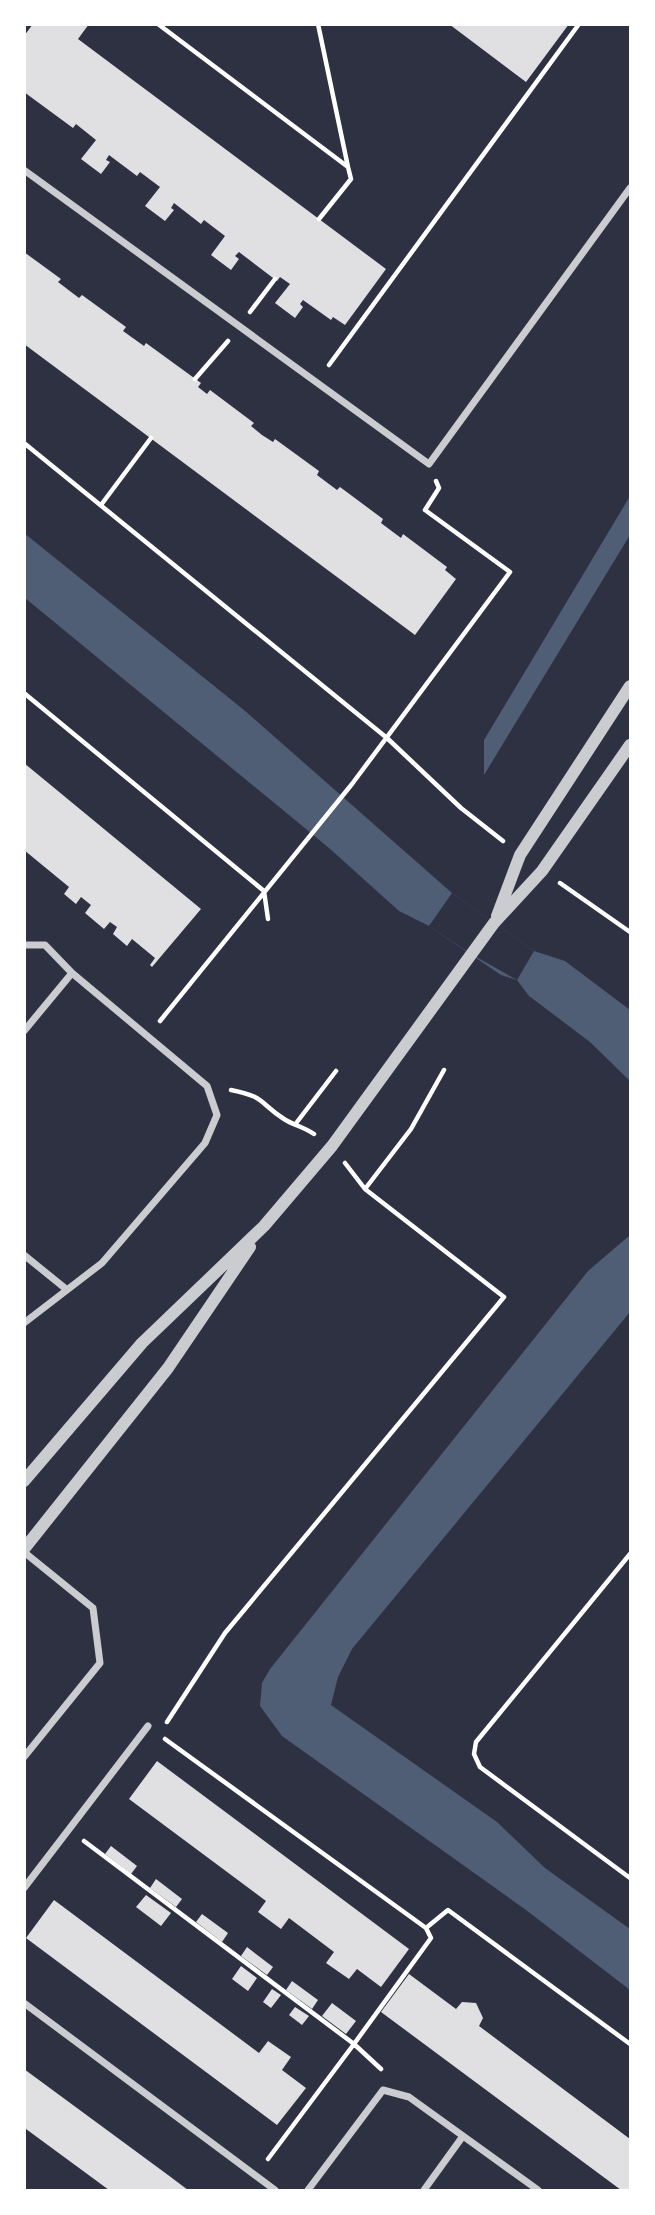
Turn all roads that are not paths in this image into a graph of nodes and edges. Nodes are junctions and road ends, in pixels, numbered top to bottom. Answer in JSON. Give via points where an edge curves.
{"nodes":[{"id":1,"x":24,"y":170,"type":"edge"},
{"id":2,"x":631,"y":188,"type":"edge"},
{"id":3,"x":631,"y":686,"type":"edge"},
{"id":4,"x":631,"y":745,"type":"edge"},
{"id":5,"x":495,"y":923,"type":"junction"},
{"id":6,"x":24,"y":945,"type":"edge"},
{"id":7,"x":72,"y":973,"type":"junction"},
{"id":8,"x":24,"y":1031,"type":"edge"},
{"id":9,"x":264,"y":1226,"type":"junction"},
{"id":10,"x":24,"y":1255,"type":"edge"},
{"id":11,"x":66,"y":1289,"type":"junction"},
{"id":12,"x":24,"y":1323,"type":"edge"},
{"id":13,"x":24,"y":1481,"type":"edge"},
{"id":14,"x":24,"y":1551,"type":"edge"},
{"id":15,"x":148,"y":1726,"type":"road end"},
{"id":16,"x":24,"y":1757,"type":"edge"},
{"id":17,"x":24,"y":1888,"type":"edge"},
{"id":18,"x":24,"y":2003,"type":"edge"},
{"id":19,"x":463,"y":2136,"type":"junction"},
{"id":20,"x":275,"y":2190,"type":"edge"},
{"id":21,"x":308,"y":2190,"type":"edge"},
{"id":22,"x":424,"y":2190,"type":"edge"},
{"id":23,"x":538,"y":2190,"type":"edge"}],
"edges":[{"from":1,"to":2,"type":"street","via":[[429,464]]},
{"from":3,"to":5,"type":"street","via":[[520,855]]},
{"from":4,"to":5,"type":"street","via":[[542,871]]},
{"from":5,"to":9,"type":"street","via":[[332,1146]]},
{"from":6,"to":7,"type":"street","via":[[45,945]]},
{"from":7,"to":8,"type":"street"},
{"from":7,"to":11,"type":"street","via":[[207,1086],[217,1115],[205,1143],[102,1263]]},
{"from":9,"to":13,"type":"street","via":[[142,1343]]},
{"from":9,"to":14,"type":"street","via":[[169,1368]]},
{"from":10,"to":11,"type":"street"},
{"from":11,"to":12,"type":"street"},
{"from":14,"to":16,"type":"street","via":[[93,1608],[100,1662]]},
{"from":15,"to":17,"type":"street"},
{"from":18,"to":20,"type":"street"},
{"from":19,"to":21,"type":"street","via":[[409,2097],[383,2091]]},
{"from":19,"to":22,"type":"street"},
{"from":19,"to":23,"type":"street"}]}
